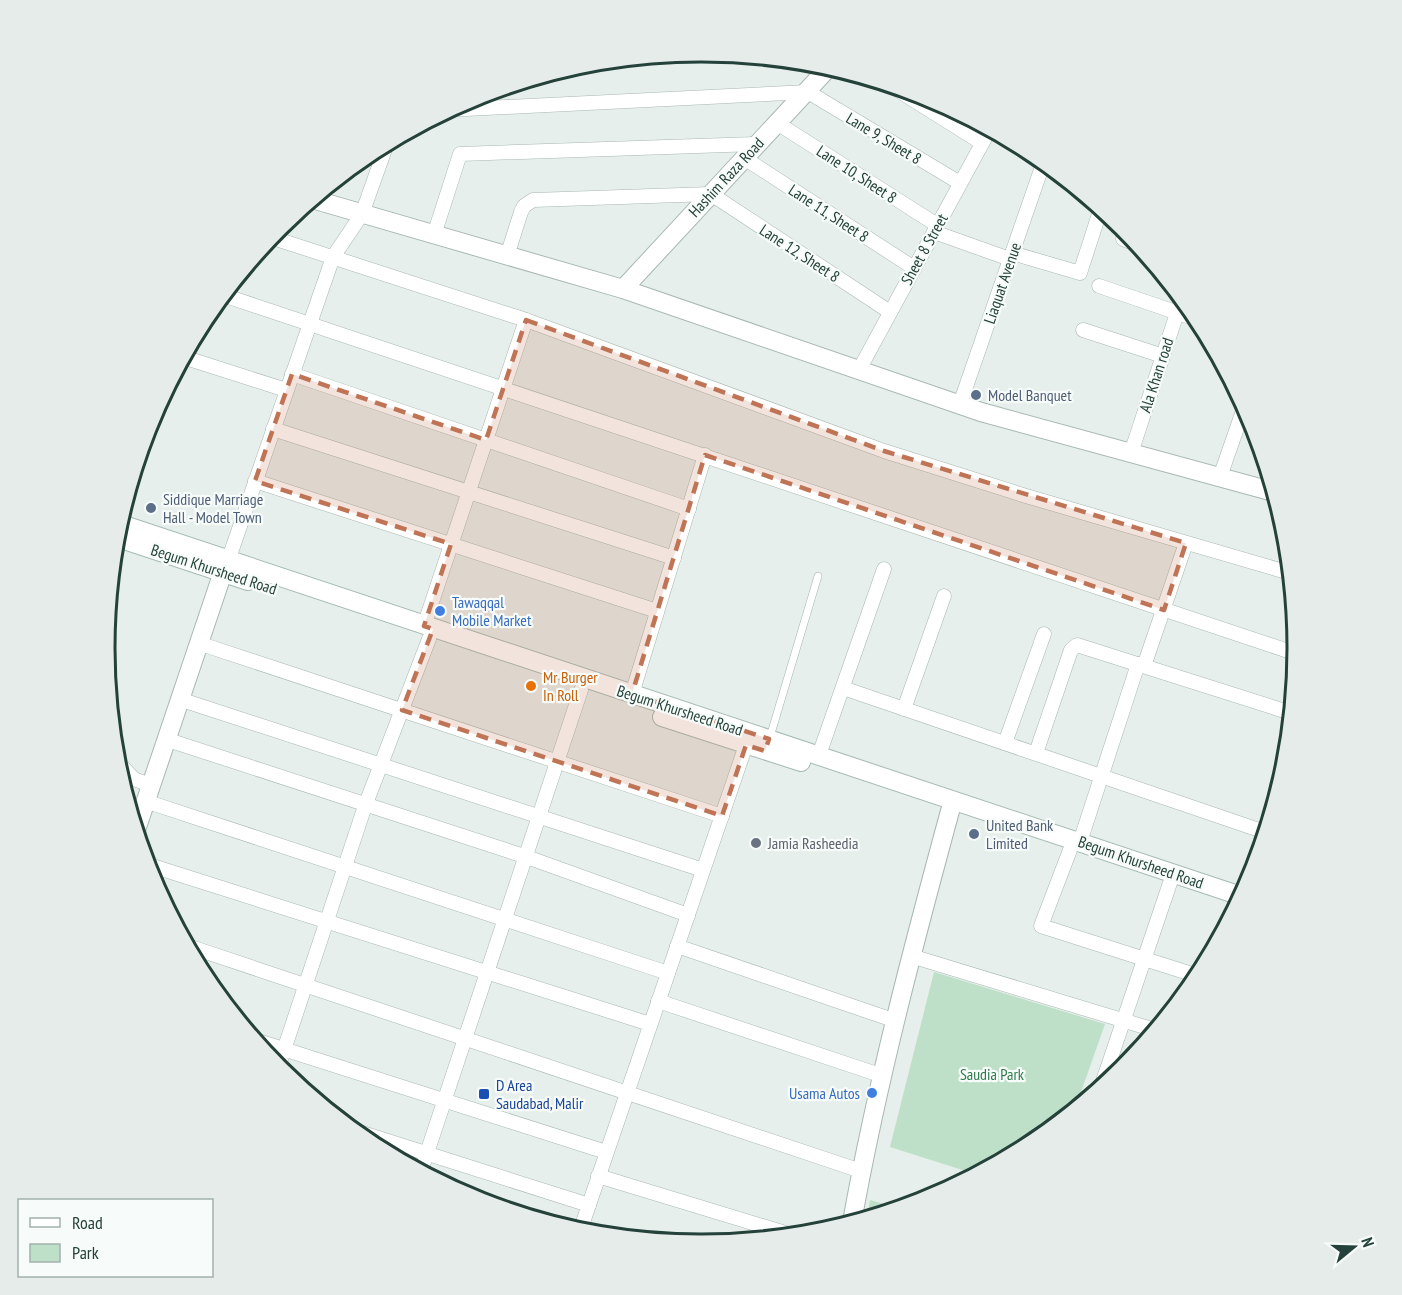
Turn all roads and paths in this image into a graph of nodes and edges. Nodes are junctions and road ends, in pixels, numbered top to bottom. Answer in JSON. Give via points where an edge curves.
{"nodes":[{"id":1,"x":823,"y":75,"type":"edge"},
{"id":2,"x":808,"y":92,"type":"junction"},
{"id":3,"x":920,"y":104,"type":"edge"},
{"id":4,"x":471,"y":109,"type":"edge"},
{"id":5,"x":777,"y":123,"type":"junction"},
{"id":6,"x":986,"y":136,"type":"edge"},
{"id":7,"x":982,"y":143,"type":"junction"},
{"id":8,"x":756,"y":144,"type":"junction"},
{"id":9,"x":383,"y":155,"type":"edge"},
{"id":10,"x":744,"y":158,"type":"junction"},
{"id":11,"x":1041,"y":170,"type":"edge"},
{"id":12,"x":960,"y":183,"type":"junction"},
{"id":13,"x":711,"y":194,"type":"junction"},
{"id":14,"x":321,"y":202,"type":"edge"},
{"id":15,"x":362,"y":214,"type":"junction"},
{"id":16,"x":1098,"y":217,"type":"edge"},
{"id":17,"x":935,"y":229,"type":"junction"},
{"id":18,"x":434,"y":235,"type":"junction"},
{"id":19,"x":280,"y":240,"type":"edge"},
{"id":20,"x":507,"y":256,"type":"junction"},
{"id":21,"x":1011,"y":256,"type":"junction"},
{"id":22,"x":333,"y":257,"type":"junction"},
{"id":23,"x":914,"y":268,"type":"junction"},
{"id":24,"x":1099,"y":286,"type":"dead end"},
{"id":25,"x":624,"y":289,"type":"junction"},
{"id":26,"x":231,"y":298,"type":"edge"},
{"id":27,"x":1178,"y":309,"type":"edge"},
{"id":28,"x":890,"y":312,"type":"junction"},
{"id":29,"x":1177,"y":313,"type":"junction"},
{"id":30,"x":1183,"y":315,"type":"edge"},
{"id":31,"x":526,"y":320,"type":"junction"},
{"id":32,"x":310,"y":323,"type":"junction"},
{"id":33,"x":1083,"y":330,"type":"dead end"},
{"id":34,"x":1163,"y":356,"type":"junction"},
{"id":35,"x":191,"y":360,"type":"edge"},
{"id":36,"x":859,"y":370,"type":"junction"},
{"id":37,"x":291,"y":374,"type":"junction"},
{"id":38,"x":504,"y":387,"type":"junction"},
{"id":39,"x":286,"y":390,"type":"junction"},
{"id":40,"x":960,"y":404,"type":"junction"},
{"id":41,"x":1240,"y":419,"type":"edge"},
{"id":42,"x":273,"y":429,"type":"junction"},
{"id":43,"x":486,"y":440,"type":"junction"},
{"id":44,"x":1131,"y":453,"type":"junction"},
{"id":45,"x":705,"y":455,"type":"junction"},
{"id":46,"x":1220,"y":477,"type":"junction"},
{"id":47,"x":255,"y":481,"type":"junction"},
{"id":48,"x":1265,"y":488,"type":"edge"},
{"id":49,"x":469,"y":492,"type":"junction"},
{"id":50,"x":689,"y":508,"type":"junction"},
{"id":51,"x":125,"y":538,"type":"edge"},
{"id":52,"x":1186,"y":543,"type":"junction"},
{"id":53,"x":451,"y":544,"type":"junction"},
{"id":54,"x":674,"y":558,"type":"junction"},
{"id":55,"x":226,"y":567,"type":"junction"},
{"id":56,"x":884,"y":569,"type":"dead end"},
{"id":57,"x":1282,"y":571,"type":"edge"},
{"id":58,"x":818,"y":576,"type":"dead end"},
{"id":59,"x":944,"y":596,"type":"dead end"},
{"id":60,"x":1164,"y":610,"type":"junction"},
{"id":61,"x":657,"y":611,"type":"junction"},
{"id":62,"x":426,"y":632,"type":"junction"},
{"id":63,"x":1044,"y":634,"type":"dead end"},
{"id":64,"x":198,"y":643,"type":"junction"},
{"id":65,"x":1287,"y":651,"type":"edge"},
{"id":66,"x":505,"y":658,"type":"junction"},
{"id":67,"x":1141,"y":665,"type":"junction"},
{"id":68,"x":843,"y":688,"type":"junction"},
{"id":69,"x":581,"y":690,"type":"junction"},
{"id":70,"x":632,"y":694,"type":"junction"},
{"id":71,"x":179,"y":699,"type":"junction"},
{"id":72,"x":904,"y":709,"type":"junction"},
{"id":73,"x":402,"y":710,"type":"junction"},
{"id":74,"x":1283,"y":711,"type":"edge"},
{"id":75,"x":165,"y":739,"type":"junction"},
{"id":76,"x":1005,"y":743,"type":"junction"},
{"id":77,"x":746,"y":745,"type":"junction"},
{"id":78,"x":767,"y":745,"type":"junction"},
{"id":79,"x":1036,"y":753,"type":"junction"},
{"id":80,"x":819,"y":755,"type":"junction"},
{"id":81,"x":557,"y":761,"type":"junction"},
{"id":82,"x":381,"y":765,"type":"junction"},
{"id":83,"x":129,"y":774,"type":"edge"},
{"id":84,"x":1102,"y":776,"type":"junction"},
{"id":85,"x":148,"y":793,"type":"junction"},
{"id":86,"x":365,"y":806,"type":"junction"},
{"id":87,"x":950,"y":811,"type":"junction"},
{"id":88,"x":538,"y":816,"type":"junction"},
{"id":89,"x":722,"y":816,"type":"junction"},
{"id":90,"x":140,"y":817,"type":"edge"},
{"id":91,"x":1258,"y":830,"type":"edge"},
{"id":92,"x":1075,"y":846,"type":"junction"},
{"id":93,"x":524,"y":856,"type":"junction"},
{"id":94,"x":345,"y":867,"type":"junction"},
{"id":95,"x":158,"y":868,"type":"edge"},
{"id":96,"x":703,"y":870,"type":"junction"},
{"id":97,"x":1170,"y":883,"type":"junction"},
{"id":98,"x":1233,"y":894,"type":"edge"},
{"id":99,"x":1229,"y":903,"type":"edge"},
{"id":100,"x":688,"y":915,"type":"junction"},
{"id":101,"x":504,"y":919,"type":"junction"},
{"id":102,"x":327,"y":921,"type":"junction"},
{"id":103,"x":677,"y":946,"type":"junction"},
{"id":104,"x":200,"y":950,"type":"edge"},
{"id":105,"x":911,"y":956,"type":"junction"},
{"id":106,"x":1144,"y":959,"type":"junction"},
{"id":107,"x":487,"y":972,"type":"junction"},
{"id":108,"x":668,"y":973,"type":"junction"},
{"id":109,"x":1188,"y":973,"type":"edge"},
{"id":110,"x":307,"y":984,"type":"junction"},
{"id":111,"x":658,"y":1001,"type":"junction"},
{"id":112,"x":1124,"y":1020,"type":"junction"},
{"id":113,"x":896,"y":1021,"type":"junction"},
{"id":114,"x":650,"y":1024,"type":"junction"},
{"id":115,"x":1147,"y":1027,"type":"edge"},
{"id":116,"x":465,"y":1040,"type":"junction"},
{"id":117,"x":270,"y":1045,"type":"edge"},
{"id":118,"x":284,"y":1049,"type":"junction"},
{"id":119,"x":282,"y":1056,"type":"edge"},
{"id":120,"x":1108,"y":1068,"type":"edge"},
{"id":121,"x":883,"y":1076,"type":"junction"},
{"id":122,"x":626,"y":1092,"type":"junction"},
{"id":123,"x":444,"y":1100,"type":"junction"},
{"id":124,"x":382,"y":1139,"type":"edge"},
{"id":125,"x":606,"y":1152,"type":"junction"},
{"id":126,"x":426,"y":1153,"type":"junction"},
{"id":127,"x":423,"y":1163,"type":"edge"},
{"id":128,"x":861,"y":1171,"type":"junction"},
{"id":129,"x":598,"y":1176,"type":"junction"},
{"id":130,"x":589,"y":1205,"type":"junction"},
{"id":131,"x":853,"y":1214,"type":"edge"},
{"id":132,"x":583,"y":1221,"type":"edge"},
{"id":133,"x":771,"y":1229,"type":"edge"}],
"edges":[{"from":1,"to":2,"type":"street","name":"Hashim Raza Road"},
{"from":2,"to":4,"type":"street"},
{"from":2,"to":5,"type":"street","name":"Hashim Raza Road"},
{"from":2,"to":12,"type":"street","name":"Lane 9, Sheet 8"},
{"from":3,"to":7,"type":"street"},
{"from":5,"to":8,"type":"street","name":"Hashim Raza Road"},
{"from":5,"to":17,"type":"street","name":"Lane 10, Sheet 8"},
{"from":6,"to":7,"type":"street","name":"Sheet 8 Street"},
{"from":7,"to":12,"type":"street","name":"Sheet 8 Street"},
{"from":8,"to":10,"type":"street","name":"Hashim Raza Road"},
{"from":8,"to":18,"type":"street","via":[[460,154]]},
{"from":9,"to":15,"type":"street"},
{"from":10,"to":13,"type":"street","name":"Hashim Raza Road"},
{"from":10,"to":23,"type":"street","name":"Lane 11, Sheet 8"},
{"from":11,"to":21,"type":"street","name":"Liaquat Avenue"},
{"from":12,"to":17,"type":"street","name":"Sheet 8 Street"},
{"from":13,"to":20,"type":"street","via":[[533,200],[521,212]]},
{"from":13,"to":25,"type":"street","name":"Hashim Raza Road"},
{"from":13,"to":28,"type":"street","name":"Lane 12, Sheet 8"},
{"from":14,"to":15,"type":"street"},
{"from":15,"to":18,"type":"street"},
{"from":15,"to":22,"type":"street"},
{"from":16,"to":21,"type":"street","name":"Lane 10, Sheet 8","via":[[1080,273]]},
{"from":17,"to":21,"type":"street","name":"Lane 10, Sheet 8"},
{"from":17,"to":23,"type":"street","name":"Sheet 8 Street"},
{"from":18,"to":20,"type":"street"},
{"from":19,"to":22,"type":"street"},
{"from":20,"to":25,"type":"street"},
{"from":21,"to":40,"type":"street","name":"Liaquat Avenue"},
{"from":22,"to":31,"type":"street"},
{"from":22,"to":32,"type":"street"},
{"from":23,"to":28,"type":"street","name":"Sheet 8 Street"},
{"from":24,"to":29,"type":"street"},
{"from":25,"to":36,"type":"street"},
{"from":26,"to":32,"type":"street"},
{"from":27,"to":29,"type":"street","name":"Ala Khan road"},
{"from":28,"to":36,"type":"street","name":"Sheet 8 Street"},
{"from":29,"to":30,"type":"street"},
{"from":29,"to":34,"type":"street","name":"Ala Khan road"},
{"from":31,"to":38,"type":"street"},
{"from":31,"to":52,"type":"street","via":[[884,451]]},
{"from":32,"to":37,"type":"street"},
{"from":32,"to":38,"type":"street"},
{"from":33,"to":34,"type":"street"},
{"from":34,"to":44,"type":"street","name":"Ala Khan road"},
{"from":35,"to":39,"type":"street"},
{"from":36,"to":40,"type":"street"},
{"from":37,"to":39,"type":"street"},
{"from":37,"to":43,"type":"street"},
{"from":38,"to":43,"type":"street"},
{"from":38,"to":45,"type":"street"},
{"from":39,"to":42,"type":"street"},
{"from":40,"to":44,"type":"street"},
{"from":41,"to":46,"type":"street"},
{"from":42,"to":47,"type":"street"},
{"from":42,"to":49,"type":"street"},
{"from":43,"to":49,"type":"street"},
{"from":43,"to":50,"type":"street"},
{"from":44,"to":46,"type":"street"},
{"from":45,"to":50,"type":"street"},
{"from":45,"to":60,"type":"street"},
{"from":46,"to":48,"type":"street"},
{"from":47,"to":53,"type":"street"},
{"from":47,"to":55,"type":"street"},
{"from":49,"to":53,"type":"street"},
{"from":49,"to":54,"type":"street"},
{"from":50,"to":54,"type":"street"},
{"from":51,"to":55,"type":"street","name":"Begum Khursheed Road"},
{"from":52,"to":57,"type":"street"},
{"from":52,"to":60,"type":"street"},
{"from":53,"to":61,"type":"street"},
{"from":53,"to":62,"type":"street"},
{"from":54,"to":61,"type":"street"},
{"from":55,"to":62,"type":"street","name":"Begum Khursheed Road"},
{"from":55,"to":64,"type":"street"},
{"from":56,"to":68,"type":"street"},
{"from":58,"to":78,"type":"lane"},
{"from":59,"to":72,"type":"street"},
{"from":60,"to":65,"type":"street"},
{"from":60,"to":67,"type":"street"},
{"from":61,"to":70,"type":"street"},
{"from":62,"to":66,"type":"street","name":"Begum Khursheed Road"},
{"from":62,"to":73,"type":"street"},
{"from":63,"to":76,"type":"street"},
{"from":64,"to":71,"type":"street"},
{"from":64,"to":73,"type":"street"},
{"from":66,"to":69,"type":"street","name":"Begum Khursheed Road"},
{"from":66,"to":70,"type":"street","name":"Begum Khursheed Road"},
{"from":67,"to":74,"type":"street"},
{"from":67,"to":79,"type":"street","via":[[1074,647]]},
{"from":67,"to":84,"type":"street"},
{"from":68,"to":72,"type":"street"},
{"from":68,"to":80,"type":"street"},
{"from":69,"to":77,"type":"street","name":"Begum Khursheed Road"},
{"from":69,"to":81,"type":"street"},
{"from":70,"to":78,"type":"street","name":"Begum Khursheed Road"},
{"from":71,"to":75,"type":"street"},
{"from":71,"to":82,"type":"street"},
{"from":72,"to":76,"type":"street"},
{"from":73,"to":81,"type":"street"},
{"from":73,"to":82,"type":"street"},
{"from":75,"to":85,"type":"street"},
{"from":75,"to":86,"type":"street"},
{"from":76,"to":79,"type":"street"},
{"from":77,"to":78,"type":"street","name":"Begum Khursheed Road"},
{"from":77,"to":89,"type":"street"},
{"from":78,"to":80,"type":"street","name":"Begum Khursheed Road"},
{"from":78,"to":87,"type":"street","name":"Begum Khursheed Road"},
{"from":79,"to":84,"type":"street"},
{"from":80,"to":92,"type":"street","name":"Begum Khursheed Road"},
{"from":81,"to":88,"type":"street"},
{"from":81,"to":89,"type":"street"},
{"from":82,"to":86,"type":"street"},
{"from":82,"to":88,"type":"street"},
{"from":83,"to":85,"type":"street"},
{"from":84,"to":91,"type":"street"},
{"from":84,"to":92,"type":"street"},
{"from":85,"to":90,"type":"street"},
{"from":85,"to":94,"type":"street"},
{"from":86,"to":93,"type":"street"},
{"from":86,"to":94,"type":"street"},
{"from":87,"to":92,"type":"street","name":"Begum Khursheed Road"},
{"from":87,"to":105,"type":"street"},
{"from":88,"to":93,"type":"street"},
{"from":88,"to":96,"type":"street"},
{"from":89,"to":96,"type":"street"},
{"from":92,"to":97,"type":"street","name":"Begum Khursheed Road"},
{"from":92,"to":98,"type":"street","name":"Begum Khursheed Road"},
{"from":92,"to":106,"type":"street","via":[[1041,926]]},
{"from":93,"to":100,"type":"street"},
{"from":93,"to":101,"type":"street"},
{"from":94,"to":101,"type":"street"},
{"from":94,"to":102,"type":"street"},
{"from":95,"to":102,"type":"street"},
{"from":96,"to":100,"type":"street"},
{"from":97,"to":99,"type":"street","name":"Begum Khursheed Road"},
{"from":97,"to":106,"type":"street"},
{"from":100,"to":103,"type":"street"},
{"from":101,"to":107,"type":"street"},
{"from":101,"to":108,"type":"street"},
{"from":102,"to":107,"type":"street"},
{"from":102,"to":110,"type":"street"},
{"from":103,"to":108,"type":"street"},
{"from":103,"to":113,"type":"street"},
{"from":104,"to":110,"type":"street"},
{"from":105,"to":112,"type":"street"},
{"from":105,"to":113,"type":"street"},
{"from":106,"to":109,"type":"street"},
{"from":106,"to":112,"type":"street"},
{"from":107,"to":114,"type":"street"},
{"from":107,"to":116,"type":"street"},
{"from":108,"to":111,"type":"street"},
{"from":110,"to":116,"type":"street"},
{"from":110,"to":118,"type":"street"},
{"from":111,"to":114,"type":"street"},
{"from":111,"to":121,"type":"street"},
{"from":112,"to":115,"type":"street"},
{"from":112,"to":120,"type":"street"},
{"from":113,"to":121,"type":"street"},
{"from":114,"to":122,"type":"street"},
{"from":116,"to":122,"type":"street"},
{"from":116,"to":123,"type":"street"},
{"from":117,"to":118,"type":"street"},
{"from":118,"to":119,"type":"street"},
{"from":118,"to":123,"type":"street"},
{"from":121,"to":128,"type":"street"},
{"from":122,"to":125,"type":"street"},
{"from":122,"to":128,"type":"street"},
{"from":123,"to":125,"type":"street"},
{"from":123,"to":126,"type":"street"},
{"from":124,"to":126,"type":"street"},
{"from":125,"to":129,"type":"street"},
{"from":126,"to":127,"type":"street"},
{"from":126,"to":130,"type":"street"},
{"from":128,"to":131,"type":"street"},
{"from":129,"to":130,"type":"street"},
{"from":129,"to":133,"type":"street"},
{"from":130,"to":132,"type":"street"}]}
